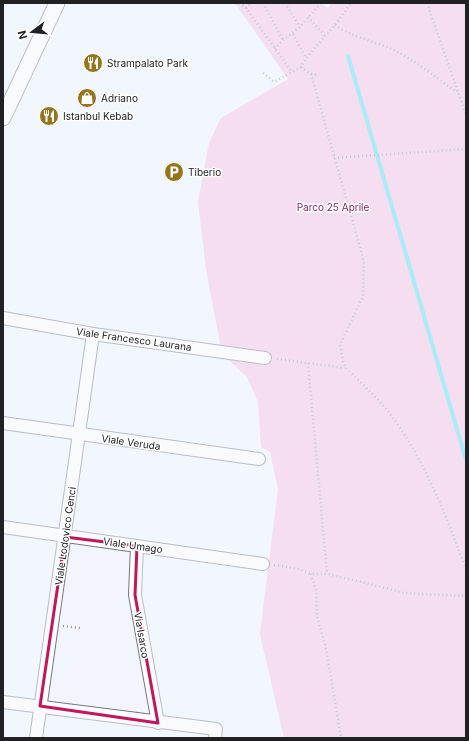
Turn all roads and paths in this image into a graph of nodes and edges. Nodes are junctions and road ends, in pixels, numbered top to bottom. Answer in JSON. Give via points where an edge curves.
{"nodes":[{"id":1,"x":57,"y":3,"type":"edge"},
{"id":2,"x":239,"y":3,"type":"edge"},
{"id":3,"x":251,"y":3,"type":"edge"},
{"id":4,"x":263,"y":3,"type":"edge"},
{"id":5,"x":285,"y":3,"type":"edge"},
{"id":6,"x":351,"y":3,"type":"edge"},
{"id":7,"x":427,"y":3,"type":"edge"},
{"id":8,"x":319,"y":5,"type":"dead end"},
{"id":9,"x":246,"y":8,"type":"junction"},
{"id":10,"x":308,"y":17,"type":"junction"},
{"id":11,"x":335,"y":25,"type":"junction"},
{"id":12,"x":300,"y":27,"type":"junction"},
{"id":13,"x":293,"y":34,"type":"junction"},
{"id":14,"x":325,"y":36,"type":"junction"},
{"id":15,"x":283,"y":40,"type":"junction"},
{"id":16,"x":276,"y":49,"type":"junction"},
{"id":17,"x":306,"y":58,"type":"junction"},
{"id":18,"x":301,"y":68,"type":"junction"},
{"id":19,"x":292,"y":72,"type":"junction"},
{"id":20,"x":263,"y":73,"type":"dead end"},
{"id":21,"x":311,"y":74,"type":"junction"},
{"id":22,"x":319,"y":75,"type":"dead end"},
{"id":23,"x":457,"y":92,"type":"junction"},
{"id":24,"x":466,"y":115,"type":"edge"},
{"id":25,"x":3,"y":118,"type":"edge"},
{"id":26,"x":466,"y":149,"type":"edge"},
{"id":27,"x":334,"y":158,"type":"junction"},
{"id":28,"x":3,"y":318,"type":"edge"},
{"id":29,"x":93,"y":334,"type":"junction"},
{"id":30,"x":265,"y":358,"type":"joint"},
{"id":31,"x":308,"y":363,"type":"junction"},
{"id":32,"x":346,"y":368,"type":"junction"},
{"id":33,"x":3,"y":423,"type":"edge"},
{"id":34,"x":80,"y":435,"type":"junction"},
{"id":35,"x":260,"y":460,"type":"dead end"},
{"id":36,"x":3,"y":527,"type":"edge"},
{"id":37,"x":65,"y":536,"type":"junction"},
{"id":38,"x":136,"y":546,"type":"junction"},
{"id":39,"x":262,"y":564,"type":"joint"},
{"id":40,"x":466,"y":569,"type":"edge"},
{"id":41,"x":311,"y":574,"type":"junction"},
{"id":42,"x":327,"y":574,"type":"junction"},
{"id":43,"x":466,"y":596,"type":"edge"},
{"id":44,"x":57,"y":626,"type":"dead end"},
{"id":45,"x":80,"y":628,"type":"dead end"},
{"id":46,"x":3,"y":702,"type":"edge"},
{"id":47,"x":40,"y":706,"type":"junction"},
{"id":48,"x":158,"y":722,"type":"junction"},
{"id":49,"x":215,"y":734,"type":"edge"},
{"id":50,"x":36,"y":738,"type":"edge"},
{"id":51,"x":341,"y":738,"type":"edge"}],
"edges":[{"from":1,"to":25,"type":"street"},
{"from":2,"to":9,"type":"path"},
{"from":3,"to":9,"type":"path"},
{"from":4,"to":15,"type":"path"},
{"from":5,"to":12,"type":"path"},
{"from":6,"to":11,"type":"path"},
{"from":7,"to":23,"type":"path"},
{"from":8,"to":10,"type":"path"},
{"from":9,"to":16,"type":"path"},
{"from":10,"to":12,"type":"path"},
{"from":10,"to":14,"type":"path"},
{"from":11,"to":14,"type":"path"},
{"from":11,"to":23,"type":"path","via":[[346,33],[364,37],[394,50]]},
{"from":12,"to":13,"type":"path"},
{"from":13,"to":15,"type":"path"},
{"from":13,"to":17,"type":"path"},
{"from":14,"to":17,"type":"path"},
{"from":15,"to":16,"type":"path"},
{"from":16,"to":19,"type":"path"},
{"from":17,"to":18,"type":"path"},
{"from":18,"to":19,"type":"path"},
{"from":18,"to":21,"type":"path"},
{"from":19,"to":20,"type":"path","via":[[274,82]]},
{"from":21,"to":22,"type":"path"},
{"from":21,"to":27,"type":"path"},
{"from":23,"to":24,"type":"path"},
{"from":26,"to":27,"type":"path"},
{"from":27,"to":32,"type":"path","via":[[364,262],[362,296],[340,345]]},
{"from":28,"to":29,"type":"street","name":"Viale Francesco Laurana"},
{"from":29,"to":30,"type":"street","name":"Viale Francesco Laurana"},
{"from":29,"to":34,"type":"street","name":"Viale Lodovico Cenci"},
{"from":30,"to":31,"type":"path"},
{"from":31,"to":32,"type":"path"},
{"from":31,"to":42,"type":"path"},
{"from":32,"to":40,"type":"path","via":[[386,409],[420,460]]},
{"from":33,"to":34,"type":"street","name":"Viale Veruda"},
{"from":34,"to":35,"type":"street","name":"Viale Veruda"},
{"from":34,"to":37,"type":"street","name":"Viale Lodovico Cenci"},
{"from":36,"to":37,"type":"street","name":"Viale Umago"},
{"from":37,"to":38,"type":"street","name":"Viale Umago"},
{"from":37,"to":47,"type":"street","name":"Viale Lodovico Cenci"},
{"from":38,"to":39,"type":"street","name":"Viale Umago"},
{"from":38,"to":48,"type":"street","name":"Via Isarco","via":[[134,595]]},
{"from":39,"to":41,"type":"path","via":[[299,569]]},
{"from":41,"to":42,"type":"path"},
{"from":41,"to":51,"type":"path","via":[[316,590],[317,618],[326,648]]},
{"from":42,"to":43,"type":"path","via":[[404,593]]},
{"from":44,"to":45,"type":"path"},
{"from":46,"to":47,"type":"street"},
{"from":47,"to":48,"type":"street"},
{"from":47,"to":50,"type":"street","name":"Viale Lodovico Cenci"},
{"from":48,"to":49,"type":"street"}]}
